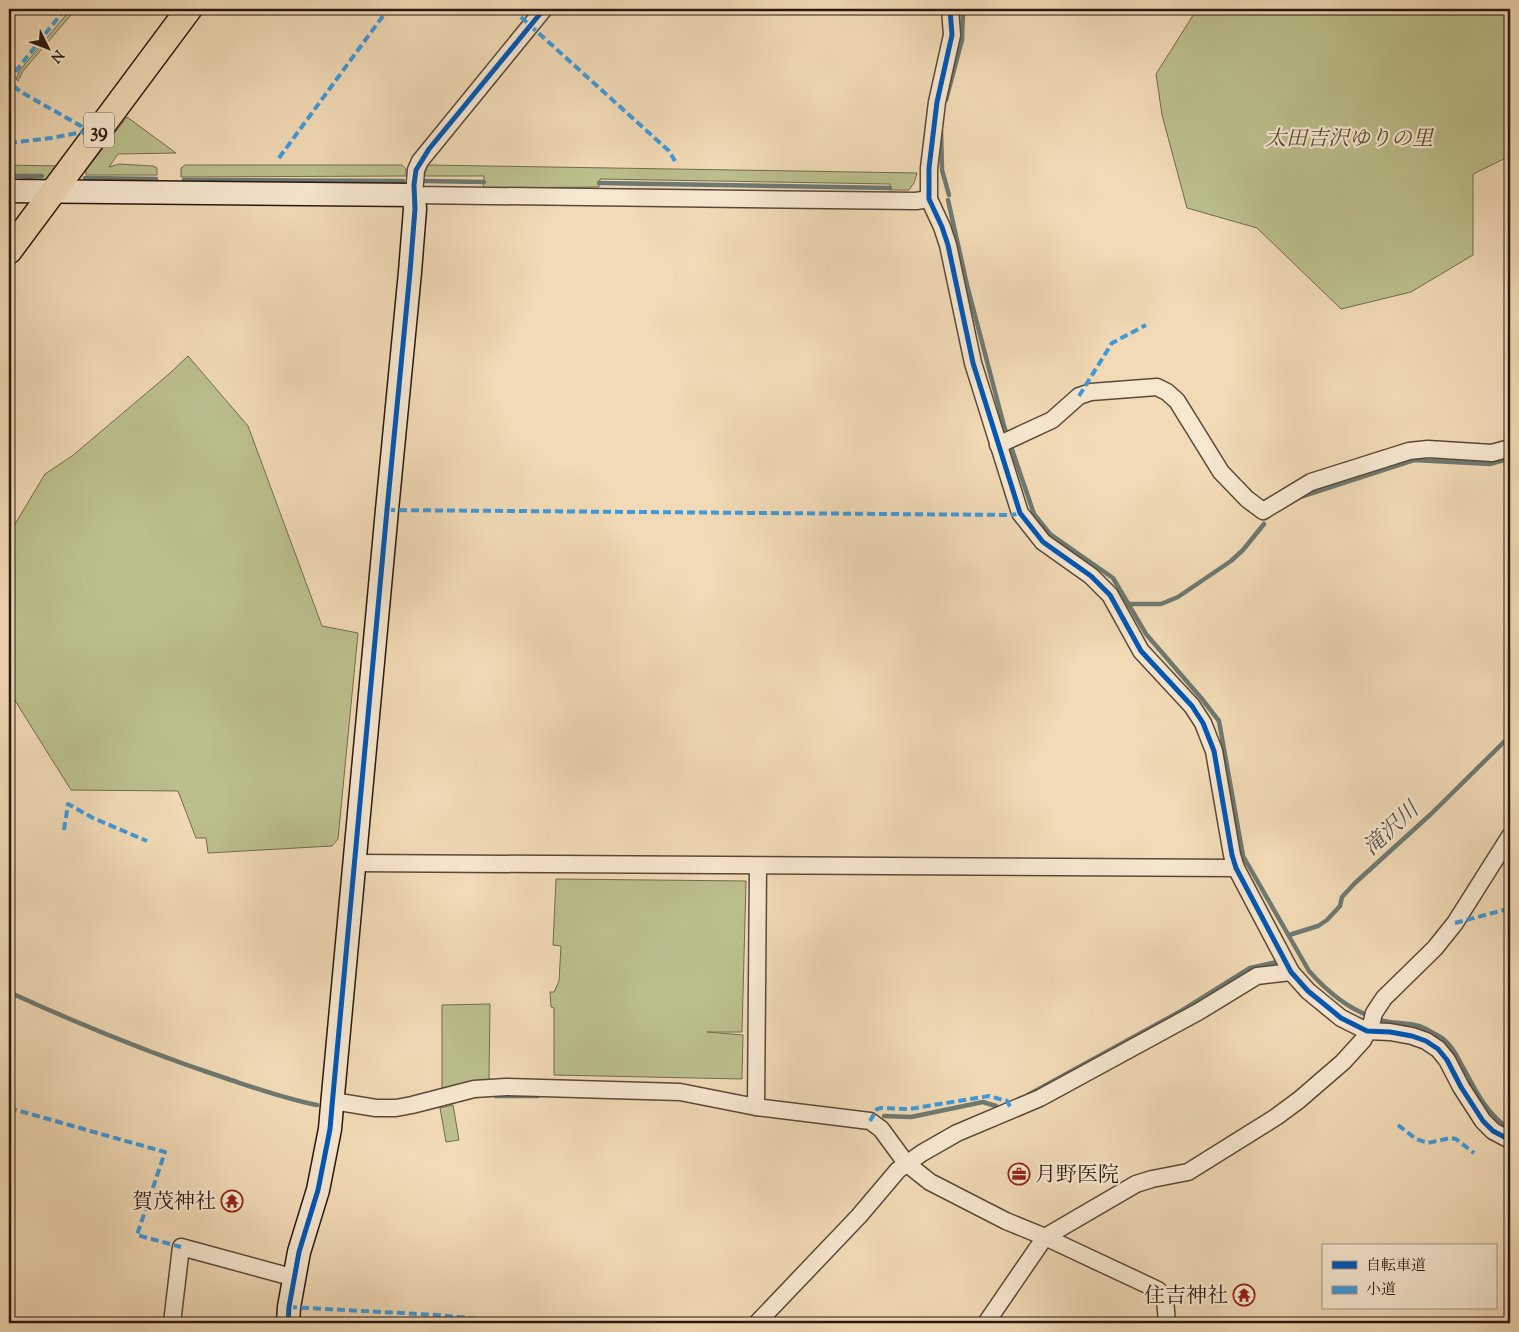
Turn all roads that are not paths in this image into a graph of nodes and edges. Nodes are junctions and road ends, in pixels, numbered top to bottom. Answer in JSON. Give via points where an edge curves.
{"nodes":[{"id":1,"x":190,"y":9,"type":"edge"},
{"id":2,"x":544,"y":9,"type":"edge"},
{"id":3,"x":950,"y":9,"type":"edge"},
{"id":4,"x":9,"y":191,"type":"edge"},
{"id":5,"x":52,"y":191,"type":"junction"},
{"id":6,"x":414,"y":194,"type":"junction"},
{"id":7,"x":929,"y":198,"type":"junction"},
{"id":8,"x":9,"y":251,"type":"edge"},
{"id":9,"x":998,"y":445,"type":"junction"},
{"id":10,"x":1510,"y":448,"type":"edge"},
{"id":11,"x":1510,"y":836,"type":"edge"},
{"id":12,"x":355,"y":863,"type":"junction"},
{"id":13,"x":758,"y":866,"type":"junction"},
{"id":14,"x":1236,"y":868,"type":"junction"},
{"id":15,"x":1291,"y":972,"type":"junction"},
{"id":16,"x":1371,"y":1023,"type":"junction"},
{"id":17,"x":333,"y":1101,"type":"junction"},
{"id":18,"x":756,"y":1107,"type":"junction"},
{"id":19,"x":1510,"y":1140,"type":"edge"},
{"id":20,"x":906,"y":1163,"type":"junction"},
{"id":21,"x":1045,"y":1237,"type":"junction"},
{"id":22,"x":296,"y":1278,"type":"junction"},
{"id":23,"x":172,"y":1323,"type":"edge"},
{"id":24,"x":288,"y":1323,"type":"edge"},
{"id":25,"x":757,"y":1323,"type":"edge"},
{"id":26,"x":986,"y":1323,"type":"edge"},
{"id":27,"x":1167,"y":1323,"type":"edge"}],
"edges":[{"from":1,"to":5,"type":"main road","number":"39"},
{"from":2,"to":6,"type":"street","via":[[425,155],[416,170]]},
{"from":3,"to":7,"type":"street","via":[[952,35],[931,140]]},
{"from":4,"to":5,"type":"street"},
{"from":5,"to":6,"type":"street"},
{"from":5,"to":8,"type":"main road","number":"39"},
{"from":6,"to":7,"type":"street","via":[[906,201]]},
{"from":6,"to":12,"type":"street","via":[[410,272]]},
{"from":7,"to":9,"type":"street","via":[[948,244],[973,363]]},
{"from":9,"to":10,"type":"street","via":[[1052,420],[1079,396],[1091,392],[1157,387],[1177,401],[1221,472],[1247,499],[1264,511],[1311,482],[1409,451],[1492,453]]},
{"from":9,"to":14,"type":"street","via":[[1020,513],[1031,528],[1110,595],[1141,651],[1204,723],[1214,751]]},
{"from":11,"to":16,"type":"street","via":[[1455,923],[1435,948],[1384,998]]},
{"from":12,"to":13,"type":"street"},
{"from":12,"to":17,"type":"street"},
{"from":13,"to":14,"type":"street"},
{"from":13,"to":18,"type":"street"},
{"from":14,"to":15,"type":"street"},
{"from":15,"to":16,"type":"street","via":[[1308,991],[1342,1018]]},
{"from":15,"to":20,"type":"street","via":[[1257,976],[1040,1098],[957,1134]]},
{"from":16,"to":19,"type":"street","via":[[1390,1032],[1426,1041],[1438,1049],[1483,1121]]},
{"from":16,"to":21,"type":"street","via":[[1362,1040],[1342,1062],[1276,1117],[1188,1172],[1136,1184]]},
{"from":17,"to":18,"type":"street","via":[[396,1108],[474,1089],[506,1087],[680,1092]]},
{"from":17,"to":22,"type":"street","via":[[323,1166],[299,1252]]},
{"from":18,"to":20,"type":"street","via":[[870,1121],[881,1129]]},
{"from":20,"to":21,"type":"street","via":[[930,1182]]},
{"from":20,"to":25,"type":"street"},
{"from":21,"to":26,"type":"street"},
{"from":21,"to":27,"type":"street","via":[[1158,1290],[1164,1298]]},
{"from":22,"to":23,"type":"street","via":[[181,1247]]},
{"from":22,"to":24,"type":"street"}]}
